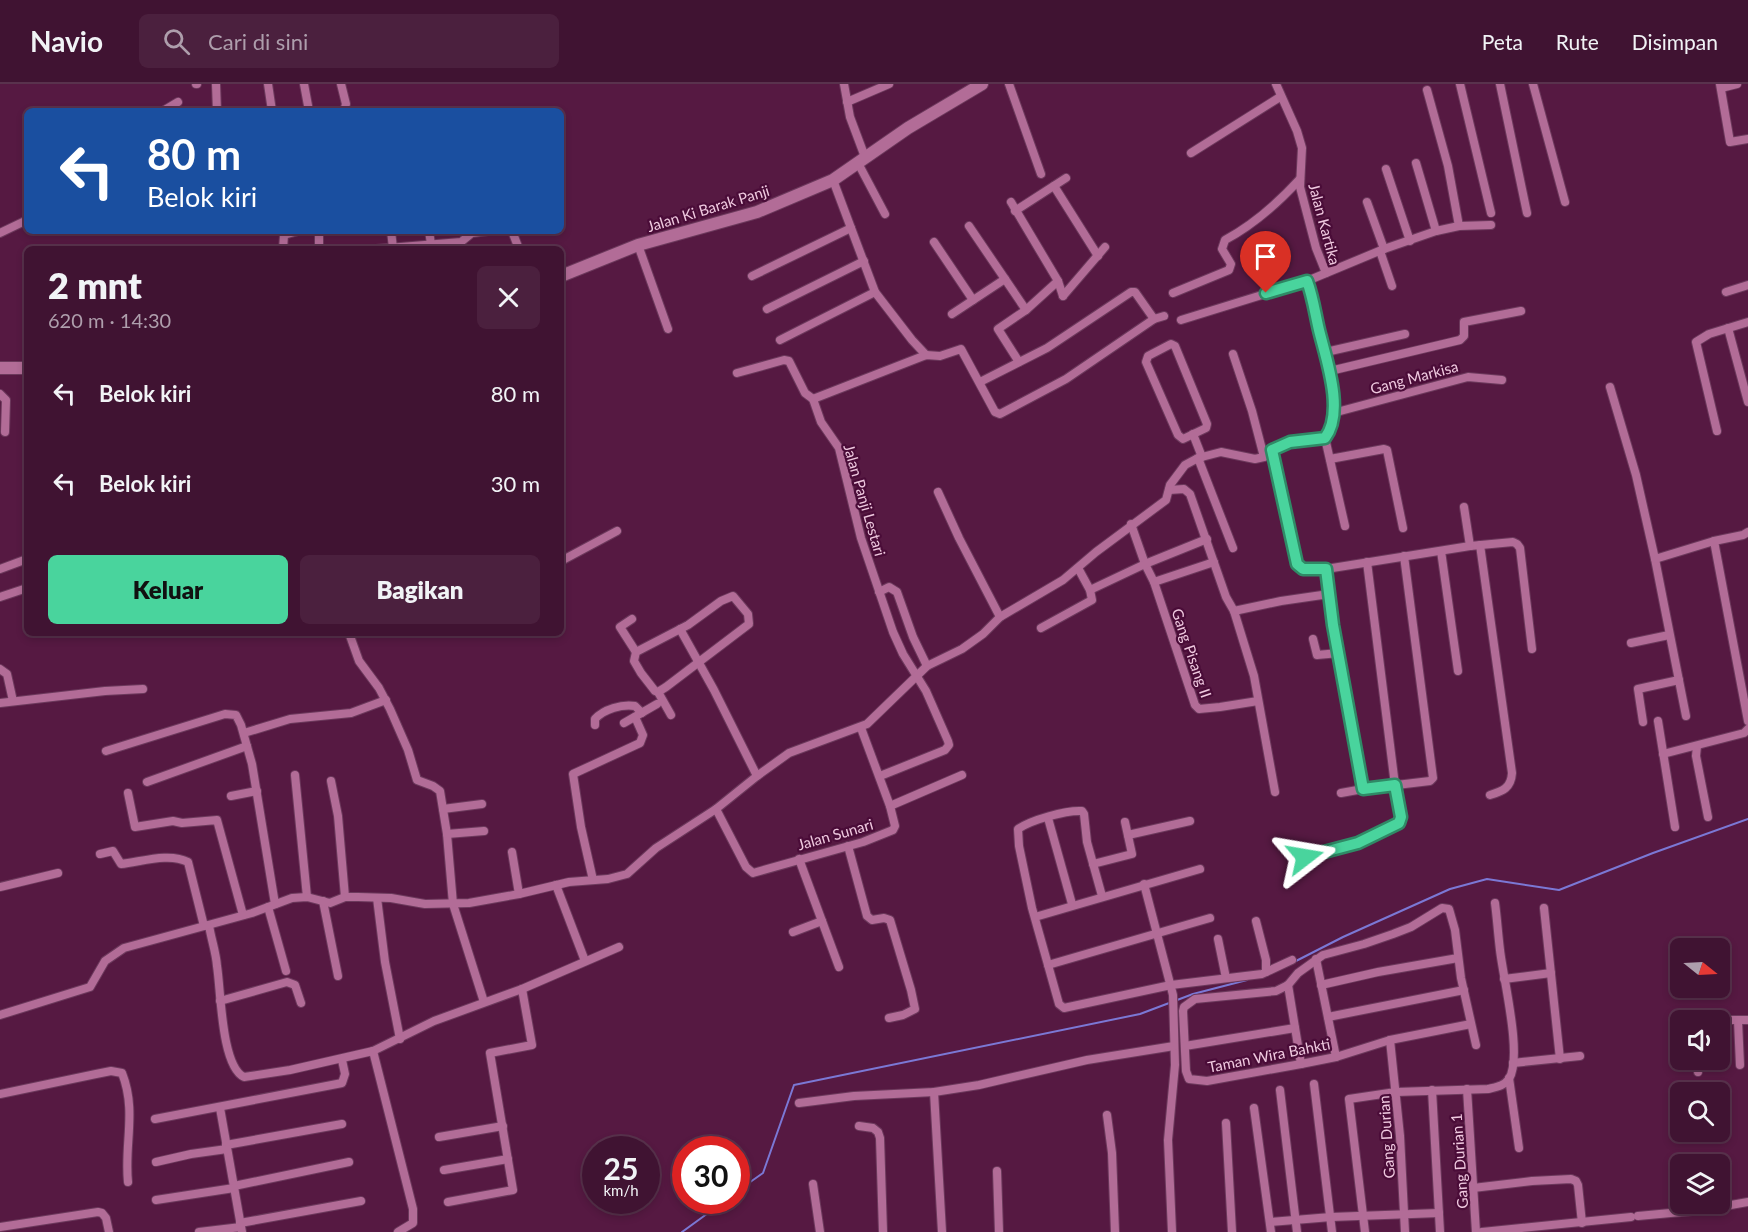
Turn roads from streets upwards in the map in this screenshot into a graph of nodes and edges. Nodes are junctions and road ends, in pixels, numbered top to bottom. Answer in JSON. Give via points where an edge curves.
{"nodes":[{"id":1,"x":216,"y":84,"type":"edge"},
{"id":2,"x":268,"y":84,"type":"edge"},
{"id":3,"x":304,"y":84,"type":"edge"},
{"id":4,"x":341,"y":84,"type":"edge"},
{"id":5,"x":844,"y":84,"type":"edge"},
{"id":6,"x":889,"y":84,"type":"edge"},
{"id":7,"x":982,"y":84,"type":"edge"},
{"id":8,"x":1009,"y":84,"type":"edge"},
{"id":9,"x":1276,"y":84,"type":"edge"},
{"id":10,"x":1460,"y":84,"type":"edge"},
{"id":11,"x":1500,"y":84,"type":"edge"},
{"id":12,"x":1533,"y":84,"type":"edge"},
{"id":13,"x":1737,"y":84,"type":"edge"},
{"id":14,"x":1721,"y":86,"type":"edge"},
{"id":15,"x":1427,"y":90,"type":"dead end"},
{"id":16,"x":1280,"y":97,"type":"junction"},
{"id":17,"x":178,"y":102,"type":"dead end"},
{"id":18,"x":847,"y":102,"type":"junction"},
{"id":19,"x":168,"y":108,"type":"edge"},
{"id":20,"x":217,"y":108,"type":"edge"},
{"id":21,"x":272,"y":108,"type":"edge"},
{"id":22,"x":308,"y":108,"type":"edge"},
{"id":23,"x":345,"y":108,"type":"edge"},
{"id":24,"x":1748,"y":139,"type":"edge"},
{"id":25,"x":1191,"y":153,"type":"dead end"},
{"id":26,"x":861,"y":160,"type":"junction"},
{"id":27,"x":1416,"y":163,"type":"dead end"},
{"id":28,"x":1386,"y":169,"type":"dead end"},
{"id":29,"x":1041,"y":174,"type":"dead end"},
{"id":30,"x":1066,"y":178,"type":"dead end"},
{"id":31,"x":1300,"y":179,"type":"junction"},
{"id":32,"x":833,"y":180,"type":"junction"},
{"id":33,"x":1054,"y":186,"type":"junction"},
{"id":34,"x":1368,"y":202,"type":"dead end"},
{"id":35,"x":1565,"y":202,"type":"dead end"},
{"id":36,"x":1491,"y":213,"type":"dead end"},
{"id":37,"x":1527,"y":213,"type":"dead end"},
{"id":38,"x":885,"y":214,"type":"dead end"},
{"id":39,"x":24,"y":221,"type":"edge"},
{"id":40,"x":1491,"y":225,"type":"dead end"},
{"id":41,"x":969,"y":226,"type":"dead end"},
{"id":42,"x":1459,"y":226,"type":"junction"},
{"id":43,"x":851,"y":228,"type":"junction"},
{"id":44,"x":1436,"y":231,"type":"junction"},
{"id":45,"x":0,"y":233,"type":"edge"},
{"id":46,"x":429,"y":234,"type":"edge"},
{"id":47,"x":470,"y":234,"type":"edge"},
{"id":48,"x":1410,"y":241,"type":"junction"},
{"id":49,"x":934,"y":242,"type":"dead end"},
{"id":50,"x":431,"y":244,"type":"junction"},
{"id":51,"x":638,"y":245,"type":"junction"},
{"id":52,"x":412,"y":246,"type":"edge"},
{"id":53,"x":1105,"y":247,"type":"dead end"},
{"id":54,"x":1382,"y":250,"type":"junction"},
{"id":55,"x":1098,"y":256,"type":"junction"},
{"id":56,"x":864,"y":261,"type":"junction"},
{"id":57,"x":1326,"y":273,"type":"junction"},
{"id":58,"x":564,"y":275,"type":"edge"},
{"id":59,"x":752,"y":276,"type":"dead end"},
{"id":60,"x":1005,"y":279,"type":"junction"},
{"id":61,"x":1058,"y":281,"type":"junction"},
{"id":62,"x":1307,"y":281,"type":"junction"},
{"id":63,"x":1748,"y":285,"type":"edge"},
{"id":64,"x":1392,"y":286,"type":"dead end"},
{"id":65,"x":875,"y":292,"type":"junction"},
{"id":66,"x":1726,"y":292,"type":"dead end"},
{"id":67,"x":1173,"y":293,"type":"dead end"},
{"id":68,"x":973,"y":300,"type":"junction"},
{"id":69,"x":767,"y":309,"type":"dead end"},
{"id":70,"x":1026,"y":310,"type":"junction"},
{"id":71,"x":1521,"y":311,"type":"dead end"},
{"id":72,"x":952,"y":314,"type":"dead end"},
{"id":73,"x":1164,"y":316,"type":"dead end"},
{"id":74,"x":1154,"y":320,"type":"junction"},
{"id":75,"x":1181,"y":320,"type":"dead end"},
{"id":76,"x":1748,"y":322,"type":"edge"},
{"id":77,"x":1728,"y":328,"type":"junction"},
{"id":78,"x":668,"y":329,"type":"dead end"},
{"id":79,"x":1406,"y":334,"type":"dead end"},
{"id":80,"x":780,"y":340,"type":"dead end"},
{"id":81,"x":1326,"y":352,"type":"junction"},
{"id":82,"x":1233,"y":354,"type":"dead end"},
{"id":83,"x":926,"y":355,"type":"junction"},
{"id":84,"x":1019,"y":362,"type":"junction"},
{"id":85,"x":0,"y":368,"type":"edge"},
{"id":86,"x":24,"y":368,"type":"edge"},
{"id":87,"x":1330,"y":371,"type":"junction"},
{"id":88,"x":737,"y":373,"type":"dead end"},
{"id":89,"x":1502,"y":380,"type":"dead end"},
{"id":90,"x":980,"y":382,"type":"junction"},
{"id":91,"x":1610,"y":387,"type":"dead end"},
{"id":92,"x":0,"y":394,"type":"edge"},
{"id":93,"x":813,"y":399,"type":"junction"},
{"id":94,"x":1748,"y":402,"type":"edge"},
{"id":95,"x":1333,"y":413,"type":"junction"},
{"id":96,"x":1717,"y":431,"type":"dead end"},
{"id":97,"x":5,"y":432,"type":"dead end"},
{"id":98,"x":1193,"y":434,"type":"junction"},
{"id":99,"x":1325,"y":438,"type":"junction"},
{"id":100,"x":1272,"y":450,"type":"junction"},
{"id":101,"x":1264,"y":457,"type":"junction"},
{"id":102,"x":1200,"y":458,"type":"junction"},
{"id":103,"x":1330,"y":459,"type":"junction"},
{"id":104,"x":1169,"y":488,"type":"junction"},
{"id":105,"x":938,"y":492,"type":"dead end"},
{"id":106,"x":1464,"y":507,"type":"dead end"},
{"id":107,"x":1131,"y":524,"type":"junction"},
{"id":108,"x":1345,"y":526,"type":"dead end"},
{"id":109,"x":1403,"y":528,"type":"dead end"},
{"id":110,"x":617,"y":531,"type":"dead end"},
{"id":111,"x":1748,"y":532,"type":"edge"},
{"id":112,"x":1207,"y":539,"type":"junction"},
{"id":113,"x":1714,"y":541,"type":"junction"},
{"id":114,"x":1480,"y":545,"type":"junction"},
{"id":115,"x":1470,"y":546,"type":"junction"},
{"id":116,"x":1233,"y":548,"type":"dead end"},
{"id":117,"x":1441,"y":551,"type":"junction"},
{"id":118,"x":1404,"y":556,"type":"junction"},
{"id":119,"x":564,"y":559,"type":"edge"},
{"id":120,"x":1655,"y":559,"type":"junction"},
{"id":121,"x":24,"y":560,"type":"edge"},
{"id":122,"x":1215,"y":561,"type":"junction"},
{"id":123,"x":1367,"y":562,"type":"junction"},
{"id":124,"x":1145,"y":564,"type":"junction"},
{"id":125,"x":1078,"y":568,"type":"junction"},
{"id":126,"x":0,"y":569,"type":"edge"},
{"id":127,"x":1326,"y":569,"type":"junction"},
{"id":128,"x":1154,"y":582,"type":"junction"},
{"id":129,"x":24,"y":589,"type":"edge"},
{"id":130,"x":1090,"y":590,"type":"junction"},
{"id":131,"x":879,"y":592,"type":"junction"},
{"id":132,"x":1329,"y":594,"type":"junction"},
{"id":133,"x":0,"y":597,"type":"edge"},
{"id":134,"x":1234,"y":611,"type":"junction"},
{"id":135,"x":1000,"y":617,"type":"junction"},
{"id":136,"x":632,"y":619,"type":"dead end"},
{"id":137,"x":1041,"y":628,"type":"dead end"},
{"id":138,"x":680,"y":629,"type":"junction"},
{"id":139,"x":1669,"y":635,"type":"junction"},
{"id":140,"x":350,"y":636,"type":"edge"},
{"id":141,"x":1313,"y":639,"type":"dead end"},
{"id":142,"x":1631,"y":643,"type":"dead end"},
{"id":143,"x":1532,"y":649,"type":"dead end"},
{"id":144,"x":636,"y":652,"type":"junction"},
{"id":145,"x":1339,"y":653,"type":"junction"},
{"id":146,"x":699,"y":661,"type":"junction"},
{"id":147,"x":927,"y":666,"type":"junction"},
{"id":148,"x":0,"y":669,"type":"edge"},
{"id":149,"x":1458,"y":671,"type":"dead end"},
{"id":150,"x":916,"y":676,"type":"junction"},
{"id":151,"x":1679,"y":680,"type":"junction"},
{"id":152,"x":143,"y":689,"type":"dead end"},
{"id":153,"x":658,"y":692,"type":"junction"},
{"id":154,"x":386,"y":700,"type":"junction"},
{"id":155,"x":1258,"y":700,"type":"junction"},
{"id":156,"x":13,"y":701,"type":"junction"},
{"id":157,"x":0,"y":703,"type":"edge"},
{"id":158,"x":657,"y":704,"type":"dead end"},
{"id":159,"x":638,"y":715,"type":"junction"},
{"id":160,"x":671,"y":715,"type":"dead end"},
{"id":161,"x":1686,"y":716,"type":"dead end"},
{"id":162,"x":1658,"y":721,"type":"dead end"},
{"id":163,"x":1748,"y":721,"type":"edge"},
{"id":164,"x":1643,"y":722,"type":"dead end"},
{"id":165,"x":624,"y":723,"type":"dead end"},
{"id":166,"x":595,"y":725,"type":"dead end"},
{"id":167,"x":861,"y":728,"type":"junction"},
{"id":168,"x":1748,"y":729,"type":"edge"},
{"id":169,"x":244,"y":733,"type":"junction"},
{"id":170,"x":247,"y":746,"type":"junction"},
{"id":171,"x":1697,"y":746,"type":"junction"},
{"id":172,"x":106,"y":751,"type":"dead end"},
{"id":173,"x":1663,"y":754,"type":"junction"},
{"id":174,"x":295,"y":775,"type":"dead end"},
{"id":175,"x":962,"y":775,"type":"dead end"},
{"id":176,"x":757,"y":776,"type":"junction"},
{"id":177,"x":880,"y":776,"type":"junction"},
{"id":178,"x":331,"y":781,"type":"dead end"},
{"id":179,"x":147,"y":782,"type":"dead end"},
{"id":180,"x":1395,"y":785,"type":"junction"},
{"id":181,"x":1363,"y":789,"type":"junction"},
{"id":182,"x":257,"y":790,"type":"junction"},
{"id":183,"x":1275,"y":792,"type":"dead end"},
{"id":184,"x":128,"y":793,"type":"dead end"},
{"id":185,"x":1341,"y":793,"type":"dead end"},
{"id":186,"x":1490,"y":795,"type":"dead end"},
{"id":187,"x":231,"y":796,"type":"dead end"},
{"id":188,"x":482,"y":804,"type":"dead end"},
{"id":189,"x":890,"y":806,"type":"junction"},
{"id":190,"x":443,"y":809,"type":"junction"},
{"id":191,"x":716,"y":809,"type":"junction"},
{"id":192,"x":1708,"y":817,"type":"dead end"},
{"id":193,"x":1048,"y":818,"type":"junction"},
{"id":194,"x":1190,"y":821,"type":"dead end"},
{"id":195,"x":1125,"y":822,"type":"dead end"},
{"id":196,"x":1675,"y":827,"type":"dead end"},
{"id":197,"x":484,"y":831,"type":"dead end"},
{"id":198,"x":447,"y":834,"type":"junction"},
{"id":199,"x":1128,"y":835,"type":"junction"},
{"id":200,"x":848,"y":846,"type":"junction"},
{"id":201,"x":512,"y":852,"type":"dead end"},
{"id":202,"x":100,"y":854,"type":"dead end"},
{"id":203,"x":1305,"y":857,"type":"dead end"},
{"id":204,"x":799,"y":859,"type":"junction"},
{"id":205,"x":1093,"y":864,"type":"junction"},
{"id":206,"x":1200,"y":869,"type":"dead end"},
{"id":207,"x":58,"y":873,"type":"dead end"},
{"id":208,"x":592,"y":879,"type":"junction"},
{"id":209,"x":1144,"y":884,"type":"junction"},
{"id":210,"x":556,"y":885,"type":"junction"},
{"id":211,"x":0,"y":887,"type":"edge"},
{"id":212,"x":519,"y":894,"type":"junction"},
{"id":213,"x":307,"y":897,"type":"junction"},
{"id":214,"x":345,"y":897,"type":"junction"},
{"id":215,"x":1102,"y":897,"type":"junction"},
{"id":216,"x":377,"y":898,"type":"junction"},
{"id":217,"x":323,"y":901,"type":"junction"},
{"id":218,"x":1495,"y":903,"type":"dead end"},
{"id":219,"x":453,"y":904,"type":"junction"},
{"id":220,"x":1072,"y":904,"type":"junction"},
{"id":221,"x":271,"y":905,"type":"junction"},
{"id":222,"x":1544,"y":908,"type":"dead end"},
{"id":223,"x":243,"y":915,"type":"junction"},
{"id":224,"x":1035,"y":916,"type":"junction"},
{"id":225,"x":1210,"y":918,"type":"dead end"},
{"id":226,"x":822,"y":921,"type":"junction"},
{"id":227,"x":1256,"y":921,"type":"dead end"},
{"id":228,"x":206,"y":925,"type":"junction"},
{"id":229,"x":793,"y":932,"type":"dead end"},
{"id":230,"x":1158,"y":933,"type":"junction"},
{"id":231,"x":1218,"y":939,"type":"dead end"},
{"id":232,"x":620,"y":947,"type":"dead end"},
{"id":233,"x":1458,"y":958,"type":"junction"},
{"id":234,"x":1316,"y":959,"type":"junction"},
{"id":235,"x":1292,"y":960,"type":"dead end"},
{"id":236,"x":585,"y":961,"type":"junction"},
{"id":237,"x":1048,"y":965,"type":"junction"},
{"id":238,"x":839,"y":967,"type":"dead end"},
{"id":239,"x":286,"y":971,"type":"dead end"},
{"id":240,"x":1266,"y":972,"type":"junction"},
{"id":241,"x":1551,"y":973,"type":"junction"},
{"id":242,"x":338,"y":976,"type":"dead end"},
{"id":243,"x":1226,"y":978,"type":"junction"},
{"id":244,"x":1504,"y":979,"type":"junction"},
{"id":245,"x":1171,"y":985,"type":"junction"},
{"id":246,"x":1288,"y":985,"type":"junction"},
{"id":247,"x":1321,"y":985,"type":"junction"},
{"id":248,"x":522,"y":989,"type":"junction"},
{"id":249,"x":1464,"y":990,"type":"junction"},
{"id":250,"x":220,"y":1001,"type":"junction"},
{"id":251,"x":484,"y":1002,"type":"junction"},
{"id":252,"x":301,"y":1003,"type":"dead end"},
{"id":253,"x":0,"y":1015,"type":"edge"},
{"id":254,"x":1328,"y":1017,"type":"junction"},
{"id":255,"x":889,"y":1018,"type":"dead end"},
{"id":256,"x":1748,"y":1020,"type":"edge"},
{"id":257,"x":1730,"y":1021,"type":"edge"},
{"id":258,"x":1738,"y":1021,"type":"junction"},
{"id":259,"x":1471,"y":1024,"type":"junction"},
{"id":260,"x":1295,"y":1028,"type":"junction"},
{"id":261,"x":400,"y":1040,"type":"junction"},
{"id":262,"x":1390,"y":1040,"type":"junction"},
{"id":263,"x":1476,"y":1045,"type":"dead end"},
{"id":264,"x":1185,"y":1046,"type":"junction"},
{"id":265,"x":1174,"y":1047,"type":"junction"},
{"id":266,"x":373,"y":1051,"type":"junction"},
{"id":267,"x":1580,"y":1056,"type":"dead end"},
{"id":268,"x":1336,"y":1057,"type":"junction"},
{"id":269,"x":1560,"y":1059,"type":"junction"},
{"id":270,"x":342,"y":1060,"type":"junction"},
{"id":271,"x":1513,"y":1063,"type":"junction"},
{"id":272,"x":1301,"y":1064,"type":"junction"},
{"id":273,"x":1740,"y":1065,"type":"dead end"},
{"id":274,"x":1509,"y":1078,"type":"junction"},
{"id":275,"x":1314,"y":1084,"type":"dead end"},
{"id":276,"x":1467,"y":1089,"type":"junction"},
{"id":277,"x":1280,"y":1090,"type":"dead end"},
{"id":278,"x":1432,"y":1090,"type":"junction"},
{"id":279,"x":934,"y":1092,"type":"junction"},
{"id":280,"x":1396,"y":1092,"type":"junction"},
{"id":281,"x":0,"y":1094,"type":"edge"},
{"id":282,"x":799,"y":1103,"type":"dead end"},
{"id":283,"x":220,"y":1108,"type":"junction"},
{"id":284,"x":1254,"y":1108,"type":"dead end"},
{"id":285,"x":1107,"y":1115,"type":"dead end"},
{"id":286,"x":155,"y":1119,"type":"dead end"},
{"id":287,"x":1226,"y":1123,"type":"dead end"},
{"id":288,"x":342,"y":1124,"type":"dead end"},
{"id":289,"x":502,"y":1126,"type":"junction"},
{"id":290,"x":859,"y":1126,"type":"dead end"},
{"id":291,"x":439,"y":1137,"type":"dead end"},
{"id":292,"x":227,"y":1147,"type":"junction"},
{"id":293,"x":1519,"y":1148,"type":"dead end"},
{"id":294,"x":508,"y":1159,"type":"junction"},
{"id":295,"x":156,"y":1162,"type":"dead end"},
{"id":296,"x":349,"y":1162,"type":"dead end"},
{"id":297,"x":444,"y":1170,"type":"dead end"},
{"id":298,"x":997,"y":1171,"type":"dead end"},
{"id":299,"x":128,"y":1182,"type":"dead end"},
{"id":300,"x":813,"y":1184,"type":"dead end"},
{"id":301,"x":234,"y":1187,"type":"junction"},
{"id":302,"x":1473,"y":1188,"type":"junction"},
{"id":303,"x":156,"y":1200,"type":"dead end"},
{"id":304,"x":361,"y":1201,"type":"dead end"},
{"id":305,"x":448,"y":1202,"type":"dead end"},
{"id":306,"x":1748,"y":1202,"type":"edge"},
{"id":307,"x":1439,"y":1213,"type":"junction"},
{"id":308,"x":1404,"y":1215,"type":"junction"},
{"id":309,"x":1363,"y":1216,"type":"junction"},
{"id":310,"x":1331,"y":1217,"type":"junction"},
{"id":311,"x":1296,"y":1219,"type":"junction"},
{"id":312,"x":1270,"y":1222,"type":"junction"},
{"id":313,"x":1582,"y":1222,"type":"junction"},
{"id":314,"x":0,"y":1227,"type":"edge"},
{"id":315,"x":241,"y":1227,"type":"edge"},
{"id":316,"x":1559,"y":1229,"type":"edge"},
{"id":317,"x":109,"y":1232,"type":"edge"},
{"id":318,"x":200,"y":1232,"type":"edge"},
{"id":319,"x":398,"y":1232,"type":"edge"},
{"id":320,"x":820,"y":1232,"type":"edge"},
{"id":321,"x":883,"y":1232,"type":"edge"},
{"id":322,"x":942,"y":1232,"type":"edge"},
{"id":323,"x":999,"y":1232,"type":"edge"},
{"id":324,"x":1115,"y":1232,"type":"edge"},
{"id":325,"x":1172,"y":1232,"type":"edge"},
{"id":326,"x":1232,"y":1232,"type":"edge"},
{"id":327,"x":1271,"y":1232,"type":"edge"},
{"id":328,"x":1297,"y":1232,"type":"edge"},
{"id":329,"x":1332,"y":1232,"type":"edge"},
{"id":330,"x":1365,"y":1232,"type":"edge"},
{"id":331,"x":1405,"y":1232,"type":"edge"},
{"id":332,"x":1440,"y":1232,"type":"edge"},
{"id":333,"x":1476,"y":1232,"type":"edge"},
{"id":334,"x":1482,"y":1232,"type":"edge"}],
"edges":[{"from":1,"to":20,"type":"street"},
{"from":2,"to":21,"type":"street"},
{"from":3,"to":22,"type":"street"},
{"from":4,"to":23,"type":"street"},
{"from":5,"to":18,"type":"street"},
{"from":6,"to":18,"type":"street"},
{"from":7,"to":26,"type":"street","name":"Jalan Ki Barak Panji"},
{"from":8,"to":29,"type":"street"},
{"from":9,"to":16,"type":"street","name":"Jalan Kartika"},
{"from":10,"to":36,"type":"street"},
{"from":11,"to":37,"type":"street"},
{"from":12,"to":35,"type":"street"},
{"from":13,"to":14,"type":"street"},
{"from":14,"to":24,"type":"street","via":[[1730,142]]},
{"from":15,"to":42,"type":"street","via":[[1448,166]]},
{"from":16,"to":25,"type":"street"},
{"from":16,"to":31,"type":"street","name":"Jalan Kartika","via":[[1302,148]]},
{"from":17,"to":19,"type":"street"},
{"from":18,"to":26,"type":"street"},
{"from":26,"to":32,"type":"street","name":"Jalan Ki Barak Panji"},
{"from":26,"to":38,"type":"street"},
{"from":27,"to":44,"type":"street"},
{"from":28,"to":48,"type":"street"},
{"from":30,"to":33,"type":"street"},
{"from":31,"to":57,"type":"street","name":"Jalan Kartika","via":[[1306,215]]},
{"from":31,"to":67,"type":"street","via":[[1268,211],[1225,240],[1222,249],[1231,264],[1229,270]]},
{"from":32,"to":43,"type":"street"},
{"from":32,"to":51,"type":"street","name":"Jalan Ki Barak Panji","via":[[757,212]]},
{"from":33,"to":55,"type":"street"},
{"from":33,"to":61,"type":"street","via":[[1013,206]]},
{"from":34,"to":54,"type":"street"},
{"from":39,"to":45,"type":"street"},
{"from":40,"to":42,"type":"street"},
{"from":41,"to":60,"type":"street"},
{"from":42,"to":44,"type":"street"},
{"from":43,"to":56,"type":"street"},
{"from":43,"to":59,"type":"street"},
{"from":44,"to":48,"type":"street"},
{"from":46,"to":50,"type":"street"},
{"from":47,"to":50,"type":"street","via":[[461,242]]},
{"from":48,"to":54,"type":"street"},
{"from":49,"to":68,"type":"street"},
{"from":50,"to":52,"type":"street"},
{"from":51,"to":58,"type":"street","name":"Jalan Ki Barak Panji"},
{"from":51,"to":78,"type":"street"},
{"from":53,"to":55,"type":"street"},
{"from":54,"to":57,"type":"street"},
{"from":54,"to":64,"type":"street"},
{"from":55,"to":61,"type":"street","via":[[1064,296]]},
{"from":56,"to":65,"type":"street"},
{"from":56,"to":69,"type":"street"},
{"from":57,"to":62,"type":"street","name":"Jalan Kartika"},
{"from":60,"to":68,"type":"street"},
{"from":60,"to":70,"type":"street"},
{"from":61,"to":70,"type":"street"},
{"from":62,"to":75,"type":"street","name":"Jalan Kartika"},
{"from":62,"to":81,"type":"street"},
{"from":63,"to":66,"type":"street"},
{"from":65,"to":80,"type":"street"},
{"from":65,"to":83,"type":"street"},
{"from":68,"to":72,"type":"street"},
{"from":70,"to":84,"type":"street","via":[[998,329]]},
{"from":71,"to":87,"type":"street","via":[[1464,322],[1464,336],[1460,340]]},
{"from":73,"to":74,"type":"street"},
{"from":74,"to":84,"type":"street","via":[[1135,292],[1131,292]]},
{"from":74,"to":90,"type":"street","via":[[1066,379],[1000,414],[995,412]]},
{"from":76,"to":77,"type":"street"},
{"from":77,"to":94,"type":"street"},
{"from":77,"to":96,"type":"street","via":[[1696,342]]},
{"from":79,"to":81,"type":"street"},
{"from":81,"to":87,"type":"street"},
{"from":82,"to":101,"type":"street"},
{"from":83,"to":90,"type":"street","via":[[961,350]]},
{"from":83,"to":93,"type":"street"},
{"from":84,"to":90,"type":"street"},
{"from":85,"to":86,"type":"street"},
{"from":87,"to":95,"type":"street"},
{"from":88,"to":93,"type":"street","name":"Jalan Panji Lestari","via":[[789,361],[805,393]]},
{"from":89,"to":95,"type":"street","name":"Gang Markisa","via":[[1468,377]]},
{"from":91,"to":120,"type":"street"},
{"from":92,"to":97,"type":"street","via":[[6,400]]},
{"from":93,"to":131,"type":"street","name":"Jalan Panji Lestari","via":[[821,422],[839,448]]},
{"from":95,"to":99,"type":"street"},
{"from":98,"to":98,"type":"street","via":[[1183,439],[1178,435],[1146,362],[1148,356],[1171,344],[1207,424],[1206,429]]},
{"from":98,"to":102,"type":"street"},
{"from":99,"to":100,"type":"street","via":[[1290,442]]},
{"from":99,"to":103,"type":"street"},
{"from":100,"to":101,"type":"street"},
{"from":100,"to":127,"type":"street","via":[[1297,564],[1303,569]]},
{"from":101,"to":102,"type":"street","via":[[1255,459],[1221,452]]},
{"from":102,"to":104,"type":"street","via":[[1185,465]]},
{"from":102,"to":116,"type":"street"},
{"from":103,"to":108,"type":"street"},
{"from":103,"to":109,"type":"street","via":[[1387,450]]},
{"from":104,"to":107,"type":"street","via":[[1166,500]]},
{"from":104,"to":112,"type":"street","via":[[1184,489],[1190,494]]},
{"from":105,"to":135,"type":"street"},
{"from":106,"to":115,"type":"street"},
{"from":107,"to":124,"type":"street"},
{"from":107,"to":125,"type":"street"},
{"from":110,"to":119,"type":"street"},
{"from":111,"to":113,"type":"street"},
{"from":112,"to":122,"type":"street"},
{"from":112,"to":124,"type":"street"},
{"from":113,"to":120,"type":"street"},
{"from":113,"to":163,"type":"street"},
{"from":114,"to":115,"type":"street"},
{"from":114,"to":143,"type":"street","via":[[1512,542],[1520,548]]},
{"from":114,"to":186,"type":"street","via":[[1512,773],[1509,786]]},
{"from":115,"to":117,"type":"street"},
{"from":117,"to":118,"type":"street"},
{"from":117,"to":149,"type":"street"},
{"from":118,"to":123,"type":"street"},
{"from":118,"to":180,"type":"street","via":[[1434,774],[1430,781]]},
{"from":120,"to":139,"type":"street"},
{"from":121,"to":126,"type":"street"},
{"from":122,"to":128,"type":"street"},
{"from":122,"to":134,"type":"street"},
{"from":123,"to":127,"type":"street"},
{"from":123,"to":180,"type":"street"},
{"from":124,"to":128,"type":"street"},
{"from":124,"to":130,"type":"street"},
{"from":125,"to":130,"type":"street"},
{"from":125,"to":135,"type":"street"},
{"from":127,"to":132,"type":"street"},
{"from":128,"to":155,"type":"street","name":"Gang Pisang II","via":[[1197,708]]},
{"from":129,"to":133,"type":"street"},
{"from":130,"to":137,"type":"street","via":[[1092,600]]},
{"from":131,"to":147,"type":"street","via":[[890,588],[897,592]]},
{"from":131,"to":150,"type":"street","name":"Jalan Panji Lestari","via":[[898,645]]},
{"from":132,"to":134,"type":"street"},
{"from":132,"to":145,"type":"street"},
{"from":134,"to":155,"type":"street"},
{"from":135,"to":147,"type":"street","via":[[962,649]]},
{"from":136,"to":144,"type":"street","via":[[620,627]]},
{"from":138,"to":144,"type":"street"},
{"from":138,"to":146,"type":"street"},
{"from":138,"to":146,"type":"street","via":[[729,597],[736,598],[748,614],[749,624]]},
{"from":139,"to":142,"type":"street"},
{"from":139,"to":151,"type":"street"},
{"from":140,"to":154,"type":"street","via":[[359,661]]},
{"from":141,"to":145,"type":"street","via":[[1317,655]]},
{"from":144,"to":153,"type":"street","via":[[637,668]]},
{"from":145,"to":181,"type":"street"},
{"from":146,"to":153,"type":"street"},
{"from":146,"to":176,"type":"street"},
{"from":147,"to":150,"type":"street"},
{"from":148,"to":156,"type":"street","via":[[7,674]]},
{"from":150,"to":167,"type":"street"},
{"from":150,"to":177,"type":"street","name":"Jalan Panji Lestari","via":[[949,745]]},
{"from":151,"to":161,"type":"street"},
{"from":151,"to":164,"type":"street","via":[[1638,689]]},
{"from":152,"to":156,"type":"street"},
{"from":153,"to":160,"type":"street"},
{"from":154,"to":169,"type":"street","via":[[351,713],[290,719]]},
{"from":154,"to":190,"type":"street","via":[[417,780],[438,789]]},
{"from":155,"to":183,"type":"street"},
{"from":156,"to":157,"type":"street"},
{"from":158,"to":159,"type":"street"},
{"from":159,"to":165,"type":"street"},
{"from":159,"to":166,"type":"street","via":[[635,706],[621,706],[599,714]]},
{"from":159,"to":208,"type":"street","via":[[643,735],[640,743],[576,771],[573,776]]},
{"from":162,"to":173,"type":"street"},
{"from":167,"to":176,"type":"street","via":[[789,753]]},
{"from":167,"to":177,"type":"street","name":"Jalan Sunari"},
{"from":168,"to":171,"type":"street"},
{"from":169,"to":170,"type":"street"},
{"from":169,"to":172,"type":"street","via":[[237,715],[225,714]]},
{"from":170,"to":179,"type":"street"},
{"from":170,"to":182,"type":"street"},
{"from":171,"to":173,"type":"street"},
{"from":171,"to":192,"type":"street"},
{"from":173,"to":196,"type":"street"},
{"from":174,"to":213,"type":"street"},
{"from":175,"to":189,"type":"street"},
{"from":176,"to":191,"type":"street"},
{"from":177,"to":189,"type":"street","name":"Jalan Sunari"},
{"from":178,"to":214,"type":"street"},
{"from":180,"to":181,"type":"street"},
{"from":180,"to":203,"type":"street","via":[[1399,823],[1358,843]]},
{"from":181,"to":185,"type":"street"},
{"from":182,"to":187,"type":"street"},
{"from":182,"to":221,"type":"street"},
{"from":184,"to":223,"type":"street","via":[[135,827],[217,820]]},
{"from":188,"to":190,"type":"street"},
{"from":189,"to":200,"type":"street","name":"Jalan Sunari","via":[[894,829]]},
{"from":190,"to":198,"type":"street"},
{"from":191,"to":204,"type":"street","name":"Jalan Sunari","via":[[749,871],[756,873]]},
{"from":191,"to":208,"type":"street","via":[[670,837],[627,874]]},
{"from":193,"to":205,"type":"street","via":[[1072,811],[1084,814]]},
{"from":193,"to":220,"type":"street"},
{"from":193,"to":224,"type":"street","via":[[1021,827],[1018,832]]},
{"from":194,"to":199,"type":"street"},
{"from":195,"to":199,"type":"street"},
{"from":197,"to":198,"type":"street"},
{"from":198,"to":219,"type":"street"},
{"from":199,"to":205,"type":"street","via":[[1132,854]]},
{"from":200,"to":204,"type":"street","name":"Jalan Sunari"},
{"from":200,"to":255,"type":"street","via":[[867,916],[872,920],[890,920],[911,990],[915,1009]]},
{"from":201,"to":212,"type":"street"},
{"from":202,"to":228,"type":"street","via":[[113,851],[121,864],[165,859],[188,862]]},
{"from":204,"to":226,"type":"street"},
{"from":205,"to":215,"type":"street"},
{"from":206,"to":209,"type":"street"},
{"from":207,"to":211,"type":"street"},
{"from":208,"to":210,"type":"street"},
{"from":209,"to":215,"type":"street"},
{"from":209,"to":230,"type":"street"},
{"from":210,"to":212,"type":"street"},
{"from":210,"to":236,"type":"street"},
{"from":212,"to":219,"type":"street"},
{"from":213,"to":217,"type":"street"},
{"from":213,"to":221,"type":"street"},
{"from":214,"to":216,"type":"street"},
{"from":214,"to":217,"type":"street","via":[[330,903]]},
{"from":215,"to":220,"type":"street"},
{"from":216,"to":219,"type":"street"},
{"from":216,"to":261,"type":"street"},
{"from":217,"to":242,"type":"street"},
{"from":218,"to":244,"type":"street"},
{"from":219,"to":251,"type":"street"},
{"from":220,"to":224,"type":"street"},
{"from":221,"to":223,"type":"street"},
{"from":221,"to":239,"type":"street"},
{"from":222,"to":241,"type":"street"},
{"from":223,"to":228,"type":"street"},
{"from":224,"to":237,"type":"street"},
{"from":225,"to":230,"type":"street"},
{"from":226,"to":229,"type":"street"},
{"from":226,"to":238,"type":"street"},
{"from":227,"to":240,"type":"street"},
{"from":228,"to":250,"type":"street","via":[[218,967]]},
{"from":228,"to":253,"type":"street","via":[[124,948],[105,961],[90,987]]},
{"from":230,"to":237,"type":"street"},
{"from":230,"to":245,"type":"street"},
{"from":231,"to":243,"type":"street"},
{"from":232,"to":236,"type":"street"},
{"from":233,"to":234,"type":"street","name":"Taman Wira Bahkti","via":[[1453,919],[1446,908],[1411,927]]},
{"from":233,"to":247,"type":"street"},
{"from":233,"to":249,"type":"street","name":"Taman Wira Bahkti"},
{"from":234,"to":246,"type":"street","name":"Taman Wira Bahkti"},
{"from":234,"to":247,"type":"street"},
{"from":235,"to":240,"type":"street"},
{"from":236,"to":248,"type":"street"},
{"from":237,"to":245,"type":"street","via":[[1059,1004],[1064,1008]]},
{"from":240,"to":243,"type":"street"},
{"from":241,"to":244,"type":"street"},
{"from":241,"to":269,"type":"street"},
{"from":243,"to":245,"type":"street"},
{"from":244,"to":271,"type":"street"},
{"from":245,"to":265,"type":"street"},
{"from":246,"to":260,"type":"street"},
{"from":246,"to":264,"type":"street","name":"Taman Wira Bahkti","via":[[1270,993],[1195,999],[1183,1011]]},
{"from":247,"to":254,"type":"street"},
{"from":248,"to":251,"type":"street"},
{"from":248,"to":289,"type":"street","via":[[532,1045],[490,1053]]},
{"from":249,"to":254,"type":"street"},
{"from":249,"to":259,"type":"street","name":"Taman Wira Bahkti"},
{"from":250,"to":252,"type":"street","via":[[287,982],[294,985]]},
{"from":250,"to":270,"type":"street","via":[[232,1062],[244,1077]]},
{"from":251,"to":261,"type":"street","via":[[434,1021]]},
{"from":254,"to":268,"type":"street"},
{"from":256,"to":258,"type":"street"},
{"from":257,"to":258,"type":"street"},
{"from":258,"to":273,"type":"street"},
{"from":259,"to":262,"type":"street","name":"Taman Wira Bahkti"},
{"from":259,"to":263,"type":"street","name":"Taman Wira Bahkti"},
{"from":260,"to":264,"type":"street"},
{"from":260,"to":272,"type":"street"},
{"from":261,"to":266,"type":"street"},
{"from":262,"to":268,"type":"street","name":"Taman Wira Bahkti"},
{"from":262,"to":280,"type":"street","name":"Gang Durian"},
{"from":264,"to":272,"type":"street","name":"Taman Wira Bahkti","via":[[1187,1076],[1193,1081]]},
{"from":265,"to":279,"type":"street","via":[[1087,1060]]},
{"from":265,"to":325,"type":"street","via":[[1168,1140]]},
{"from":266,"to":270,"type":"street"},
{"from":266,"to":319,"type":"street","via":[[413,1209],[412,1223]]},
{"from":267,"to":269,"type":"street"},
{"from":268,"to":272,"type":"street","name":"Taman Wira Bahkti"},
{"from":269,"to":271,"type":"street"},
{"from":270,"to":283,"type":"street","via":[[342,1083]]},
{"from":271,"to":274,"type":"street"},
{"from":274,"to":276,"type":"street","via":[[1498,1087]]},
{"from":274,"to":293,"type":"street"},
{"from":275,"to":310,"type":"street"},
{"from":276,"to":278,"type":"street"},
{"from":276,"to":302,"type":"street","name":"Gang Durian 1"},
{"from":277,"to":311,"type":"street"},
{"from":278,"to":280,"type":"street"},
{"from":278,"to":307,"type":"street"},
{"from":279,"to":282,"type":"street"},
{"from":279,"to":322,"type":"street"},
{"from":280,"to":308,"type":"street","name":"Gang Durian"},
{"from":280,"to":309,"type":"street","via":[[1348,1100]]},
{"from":281,"to":299,"type":"street","via":[[111,1071],[122,1073],[130,1103]]},
{"from":283,"to":286,"type":"street"},
{"from":283,"to":292,"type":"street"},
{"from":284,"to":312,"type":"street"},
{"from":285,"to":324,"type":"street"},
{"from":287,"to":326,"type":"street"},
{"from":288,"to":292,"type":"street"},
{"from":289,"to":291,"type":"street"},
{"from":289,"to":294,"type":"street"},
{"from":290,"to":321,"type":"street","via":[[873,1128],[880,1138]]},
{"from":292,"to":295,"type":"street"},
{"from":292,"to":301,"type":"street"},
{"from":294,"to":297,"type":"street"},
{"from":294,"to":305,"type":"street","via":[[513,1190]]},
{"from":296,"to":301,"type":"street"},
{"from":298,"to":323,"type":"street"},
{"from":300,"to":320,"type":"street"},
{"from":301,"to":303,"type":"street"},
{"from":301,"to":315,"type":"street"},
{"from":302,"to":313,"type":"street","via":[[1571,1179],[1578,1185]]},
{"from":302,"to":333,"type":"street","name":"Gang Durian 1"},
{"from":304,"to":315,"type":"street"},
{"from":306,"to":313,"type":"street"},
{"from":307,"to":308,"type":"street"},
{"from":307,"to":332,"type":"street"},
{"from":308,"to":309,"type":"street"},
{"from":308,"to":331,"type":"street","name":"Gang Durian"},
{"from":309,"to":310,"type":"street"},
{"from":309,"to":330,"type":"street"},
{"from":310,"to":311,"type":"street"},
{"from":310,"to":329,"type":"street"},
{"from":311,"to":312,"type":"street"},
{"from":311,"to":328,"type":"street"},
{"from":312,"to":327,"type":"street"},
{"from":313,"to":316,"type":"street"},
{"from":314,"to":317,"type":"street","via":[[98,1212],[106,1218]]},
{"from":315,"to":318,"type":"street"},
{"from":316,"to":334,"type":"street"}]}
